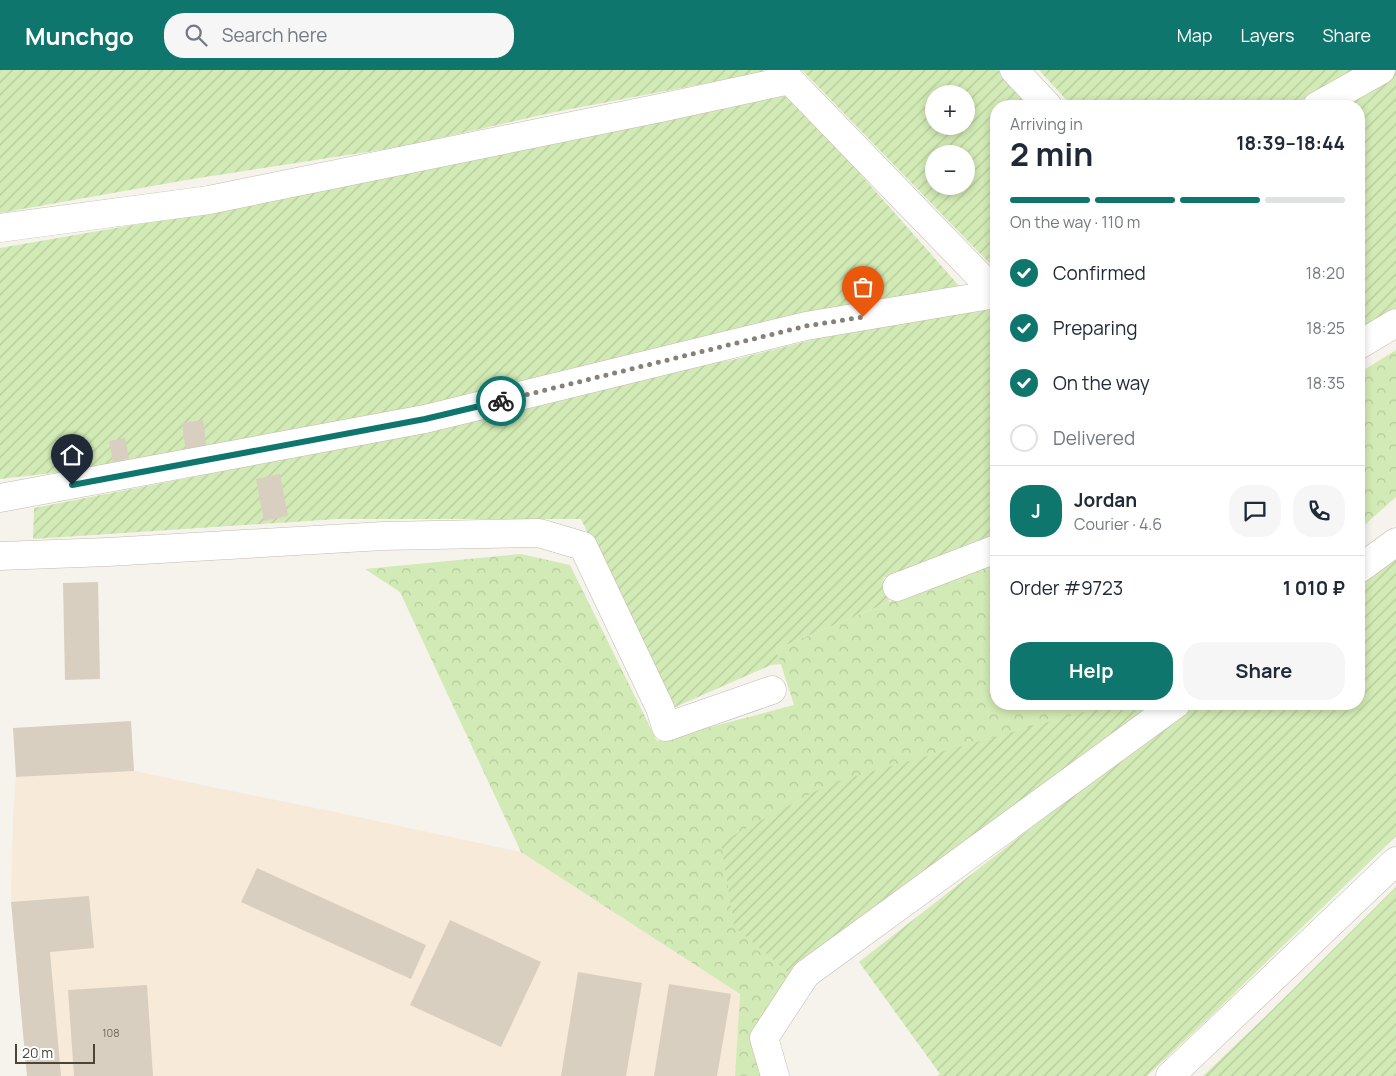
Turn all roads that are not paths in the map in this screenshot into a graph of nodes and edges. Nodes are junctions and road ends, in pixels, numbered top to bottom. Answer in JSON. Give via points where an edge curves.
{"nodes":[{"id":1,"x":1014,"y":70,"type":"edge"},
{"id":2,"x":1381,"y":70,"type":"edge"},
{"id":3,"x":785,"y":75,"type":"edge"},
{"id":4,"x":1042,"y":100,"type":"edge"},
{"id":5,"x":1328,"y":100,"type":"edge"},
{"id":6,"x":0,"y":228,"type":"edge"},
{"id":7,"x":990,"y":288,"type":"edge"},
{"id":8,"x":990,"y":295,"type":"edge"},
{"id":9,"x":1396,"y":323,"type":"edge"},
{"id":10,"x":1365,"y":342,"type":"edge"},
{"id":11,"x":0,"y":498,"type":"edge"},
{"id":12,"x":1396,"y":542,"type":"edge"},
{"id":13,"x":990,"y":551,"type":"edge"},
{"id":14,"x":0,"y":556,"type":"edge"},
{"id":15,"x":1365,"y":565,"type":"edge"},
{"id":16,"x":897,"y":587,"type":"dead end"},
{"id":17,"x":772,"y":690,"type":"dead end"},
{"id":18,"x":1168,"y":710,"type":"edge"},
{"id":19,"x":1396,"y":861,"type":"edge"},
{"id":20,"x":774,"y":1076,"type":"edge"},
{"id":21,"x":1170,"y":1076,"type":"edge"}],
"edges":[{"from":1,"to":4,"type":"lane"},
{"from":2,"to":5,"type":"lane"},
{"from":3,"to":6,"type":"lane","via":[[660,108],[209,200]]},
{"from":3,"to":7,"type":"lane"},
{"from":8,"to":11,"type":"lane","via":[[806,326],[425,419]]},
{"from":9,"to":10,"type":"lane"},
{"from":12,"to":15,"type":"lane"},
{"from":13,"to":16,"type":"lane"},
{"from":14,"to":17,"type":"lane","via":[[383,536],[539,533],[583,546],[666,727]]},
{"from":18,"to":20,"type":"lane","via":[[806,974],[764,1038]]},
{"from":19,"to":21,"type":"lane"}]}
